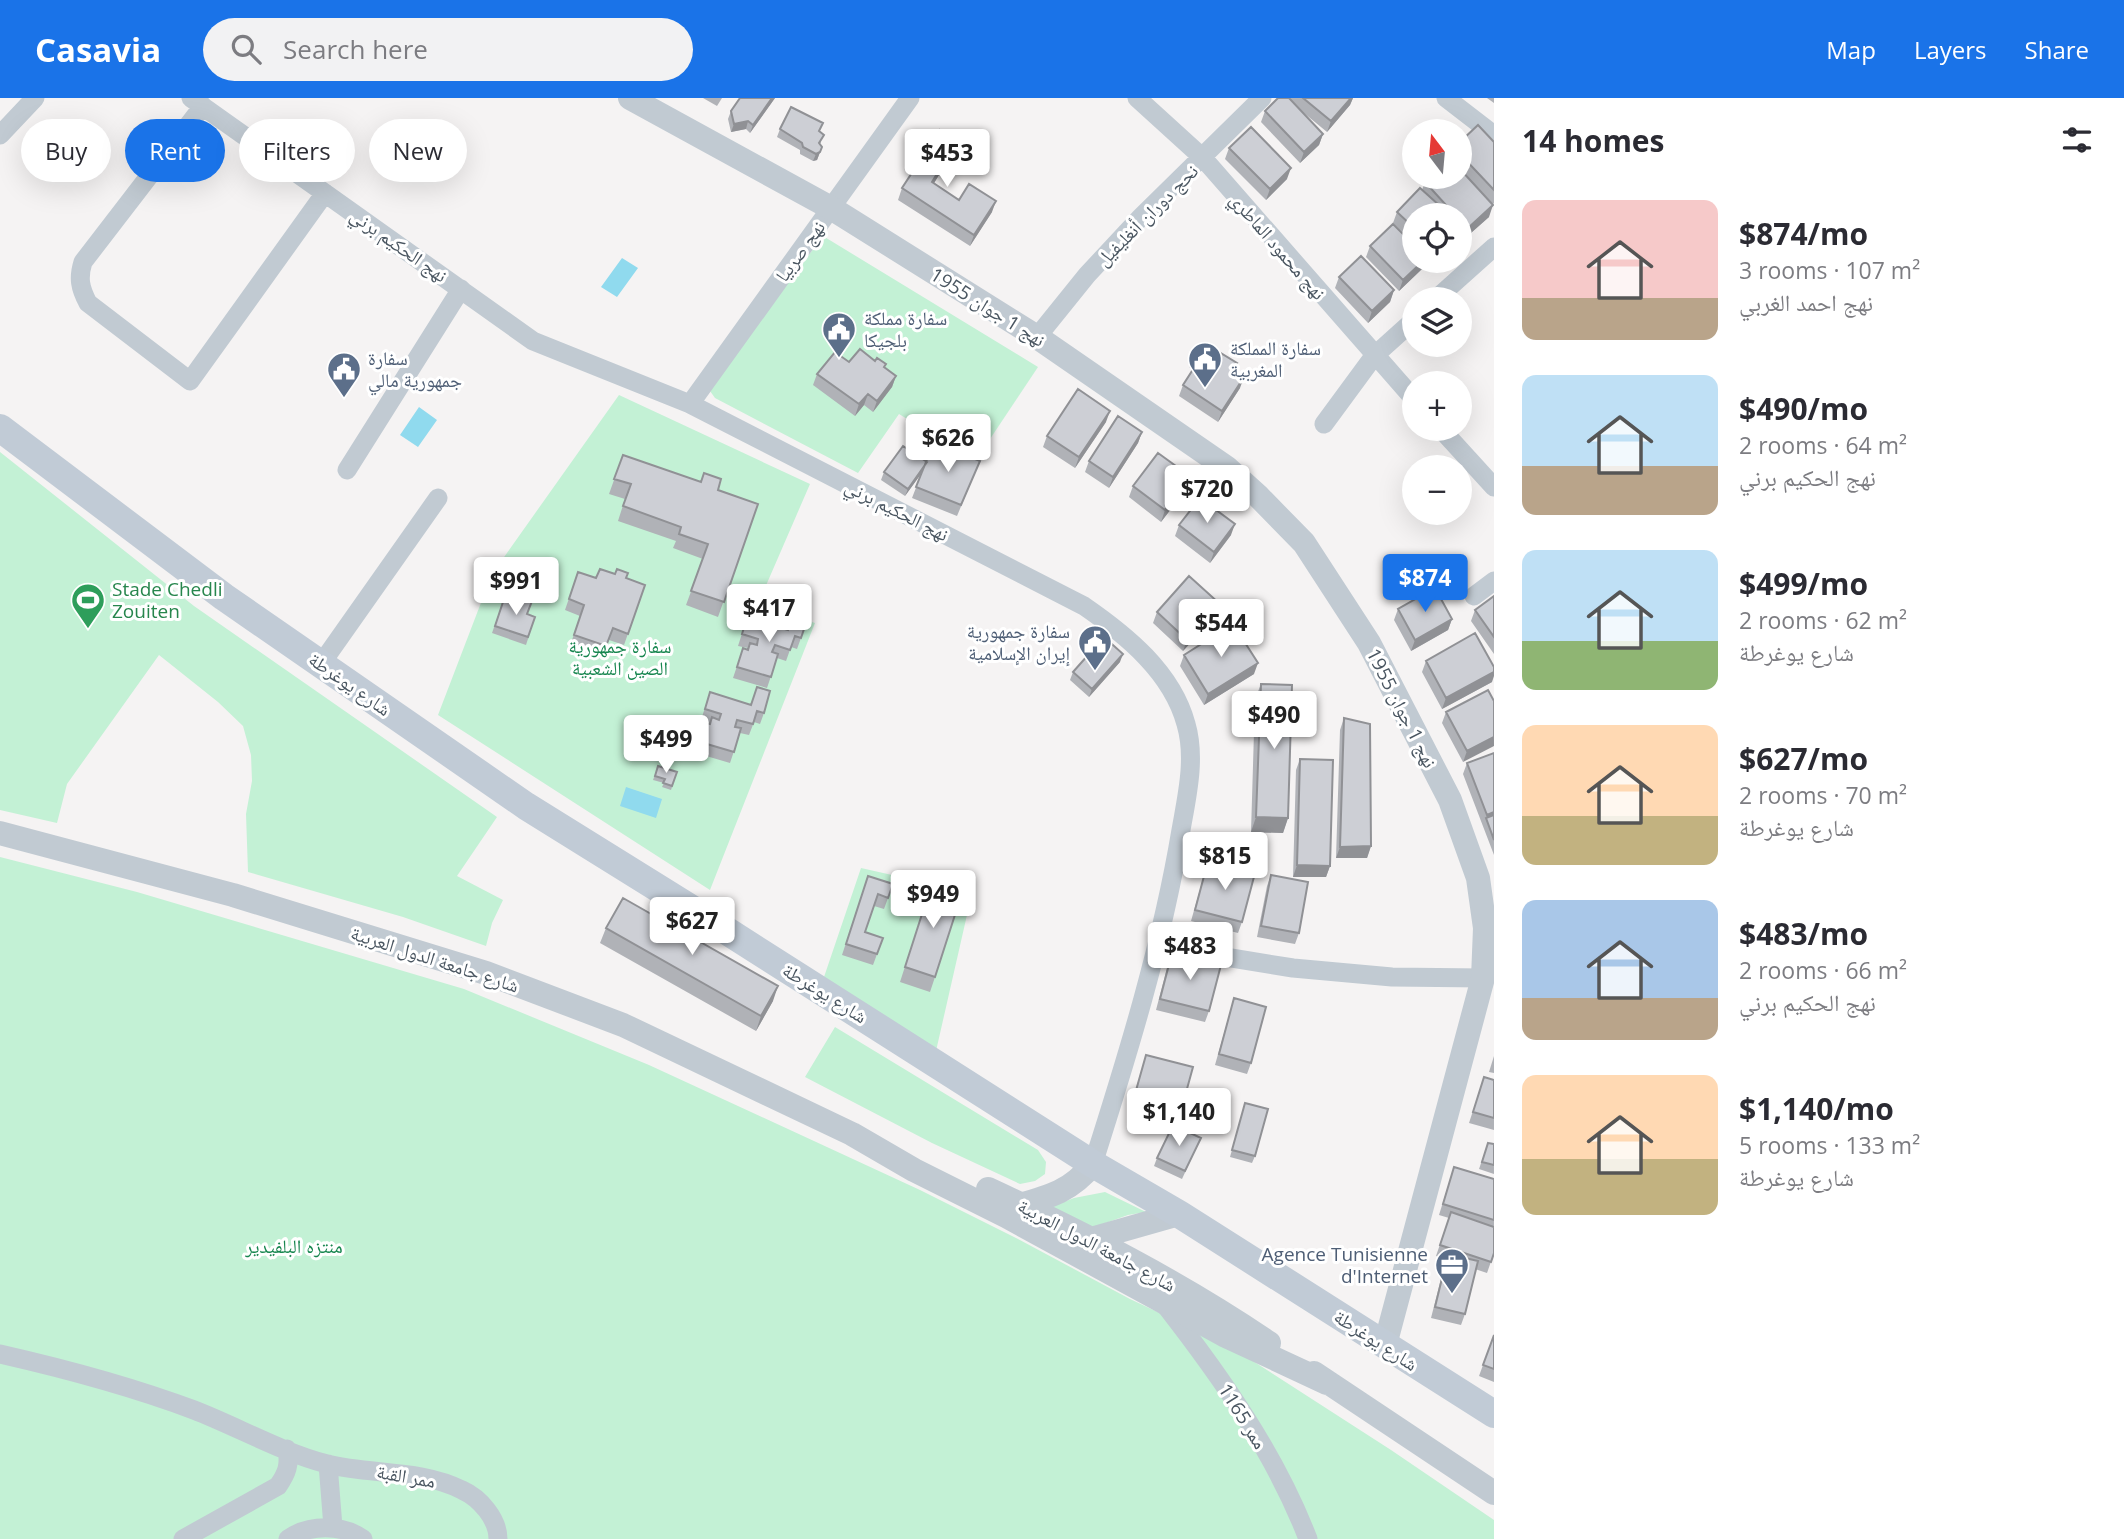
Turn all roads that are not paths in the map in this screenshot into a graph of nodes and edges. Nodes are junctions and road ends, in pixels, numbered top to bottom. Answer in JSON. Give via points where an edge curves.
{"nodes":[{"id":1,"x":35,"y":98,"type":"edge"},
{"id":2,"x":630,"y":98,"type":"edge"},
{"id":3,"x":910,"y":98,"type":"edge"},
{"id":4,"x":1137,"y":98,"type":"edge"},
{"id":5,"x":1262,"y":98,"type":"edge"},
{"id":6,"x":1446,"y":98,"type":"edge"},
{"id":7,"x":197,"y":102,"type":"edge"},
{"id":8,"x":0,"y":135,"type":"edge"},
{"id":9,"x":1494,"y":135,"type":"edge"},
{"id":10,"x":1203,"y":158,"type":"junction"},
{"id":11,"x":326,"y":193,"type":"junction"},
{"id":12,"x":831,"y":208,"type":"junction"},
{"id":13,"x":1494,"y":247,"type":"edge"},
{"id":14,"x":1449,"y":287,"type":"edge"},
{"id":15,"x":461,"y":289,"type":"junction"},
{"id":16,"x":1402,"y":331,"type":"edge"},
{"id":17,"x":1037,"y":337,"type":"junction"},
{"id":18,"x":1374,"y":356,"type":"junction"},
{"id":19,"x":1402,"y":386,"type":"edge"},
{"id":20,"x":690,"y":404,"type":"junction"},
{"id":21,"x":1324,"y":424,"type":"dead end"},
{"id":22,"x":0,"y":428,"type":"edge"},
{"id":23,"x":1452,"y":441,"type":"edge"},
{"id":24,"x":347,"y":470,"type":"dead end"},
{"id":25,"x":1494,"y":487,"type":"edge"},
{"id":26,"x":438,"y":498,"type":"dead end"},
{"id":27,"x":1494,"y":581,"type":"edge"},
{"id":28,"x":1474,"y":596,"type":"dead end"},
{"id":29,"x":321,"y":664,"type":"junction"},
{"id":30,"x":0,"y":832,"type":"edge"},
{"id":31,"x":1158,"y":946,"type":"junction"},
{"id":32,"x":1483,"y":978,"type":"junction"},
{"id":33,"x":852,"y":1134,"type":"junction"},
{"id":34,"x":1093,"y":1164,"type":"junction"},
{"id":35,"x":1021,"y":1204,"type":"junction"},
{"id":36,"x":996,"y":1211,"type":"junction"},
{"id":37,"x":1179,"y":1214,"type":"junction"},
{"id":38,"x":1093,"y":1239,"type":"junction"},
{"id":39,"x":1059,"y":1245,"type":"junction"},
{"id":40,"x":1162,"y":1302,"type":"junction"},
{"id":41,"x":1385,"y":1345,"type":"junction"},
{"id":42,"x":0,"y":1354,"type":"edge"},
{"id":43,"x":1327,"y":1383,"type":"junction"},
{"id":44,"x":1494,"y":1414,"type":"edge"},
{"id":45,"x":287,"y":1449,"type":"junction"},
{"id":46,"x":328,"y":1464,"type":"junction"},
{"id":47,"x":1494,"y":1493,"type":"edge"},
{"id":48,"x":333,"y":1527,"type":"junction"},
{"id":49,"x":183,"y":1539,"type":"edge"},
{"id":50,"x":288,"y":1539,"type":"edge"},
{"id":51,"x":363,"y":1539,"type":"edge"},
{"id":52,"x":498,"y":1539,"type":"edge"},
{"id":53,"x":1307,"y":1539,"type":"edge"}],
"edges":[{"from":1,"to":8,"type":"street"},
{"from":2,"to":12,"type":"street","name":"نهج 1 جوان 1955"},
{"from":3,"to":12,"type":"street","name":"نهج صربيا"},
{"from":4,"to":10,"type":"street","name":"نهج محمود الماطري"},
{"from":5,"to":10,"type":"street","name":"نحج دوران أنغليفيل"},
{"from":6,"to":9,"type":"street"},
{"from":7,"to":11,"type":"street","name":"نهج الحكيم برني"},
{"from":7,"to":11,"type":"street","via":[[83,262],[79,276],[88,303],[190,381]]},
{"from":10,"to":17,"type":"street","name":"نحج دوران أنغليفيل","via":[[1114,246]]},
{"from":10,"to":18,"type":"street","name":"نهج محمود الماطري"},
{"from":11,"to":15,"type":"street","name":"نهج الحكيم برني"},
{"from":12,"to":17,"type":"street","name":"نهج 1 جوان 1955"},
{"from":12,"to":20,"type":"street","name":"نهج صربيا"},
{"from":13,"to":14,"type":"street"},
{"from":15,"to":20,"type":"street","name":"نهج الحكيم برني","via":[[533,341]]},
{"from":15,"to":24,"type":"street"},
{"from":16,"to":18,"type":"street"},
{"from":17,"to":32,"type":"street","name":"نهج 1 جوان 1955","via":[[1227,468],[1304,543],[1369,643],[1450,800],[1478,878],[1485,928]]},
{"from":18,"to":19,"type":"street","name":"نهج محمود الماطري"},
{"from":18,"to":21,"type":"street"},
{"from":20,"to":31,"type":"street","name":"نهج الحكيم برني","via":[[1084,606],[1139,649],[1174,695],[1186,724],[1191,760]]},
{"from":22,"to":29,"type":"main road","name":"شارع يوغرطة"},
{"from":23,"to":25,"type":"street"},
{"from":26,"to":29,"type":"street"},
{"from":27,"to":28,"type":"street"},
{"from":29,"to":34,"type":"main road","name":"شارع يوغرطة","via":[[526,806]]},
{"from":30,"to":33,"type":"street","name":"شارع جامعة الدول العربية","via":[[233,895],[486,973],[623,1025]]},
{"from":31,"to":32,"type":"street","via":[[1293,968],[1392,977]]},
{"from":31,"to":34,"type":"street","name":"نهج الحكيم برني"},
{"from":32,"to":41,"type":"street","name":"نهج 1 جوان 1955"},
{"from":33,"to":35,"type":"street","name":"شارع جامعة الدول العربية"},
{"from":33,"to":36,"type":"street","name":"شارع جامعة الدول العربية"},
{"from":34,"to":35,"type":"street","via":[[1067,1189]]},
{"from":34,"to":37,"type":"main road","name":"شارع يوغرطة"},
{"from":35,"to":36,"type":"street"},
{"from":35,"to":38,"type":"street","name":"شارع جامعة الدول العربية"},
{"from":36,"to":39,"type":"street","name":"شارع جامعة الدول العربية"},
{"from":37,"to":38,"type":"street"},
{"from":37,"to":41,"type":"main road","name":"شارع يوغرطة"},
{"from":38,"to":39,"type":"street"},
{"from":38,"to":43,"type":"street","name":"شارع جامعة الدول العربية","via":[[1234,1319]]},
{"from":39,"to":40,"type":"street","name":"شارع جامعة الدول العربية"},
{"from":40,"to":43,"type":"street","name":"شارع جامعة الدول العربية"},
{"from":40,"to":53,"type":"street","name":"ممر 1165","via":[[1234,1399],[1275,1468]]},
{"from":41,"to":44,"type":"main road","name":"شارع يوغرطة"},
{"from":42,"to":45,"type":"street","name":"ممر القبة","via":[[113,1382]]},
{"from":43,"to":47,"type":"street","name":"شارع جامعة الدول العربية"},
{"from":45,"to":46,"type":"street","name":"ممر القبة"},
{"from":45,"to":49,"type":"street","via":[[290,1462],[278,1486]]},
{"from":46,"to":48,"type":"street"},
{"from":46,"to":52,"type":"street","name":"ممر القبة","via":[[448,1483],[481,1504]]},
{"from":48,"to":50,"type":"street","via":[[313,1528]]},
{"from":48,"to":51,"type":"street"}]}
